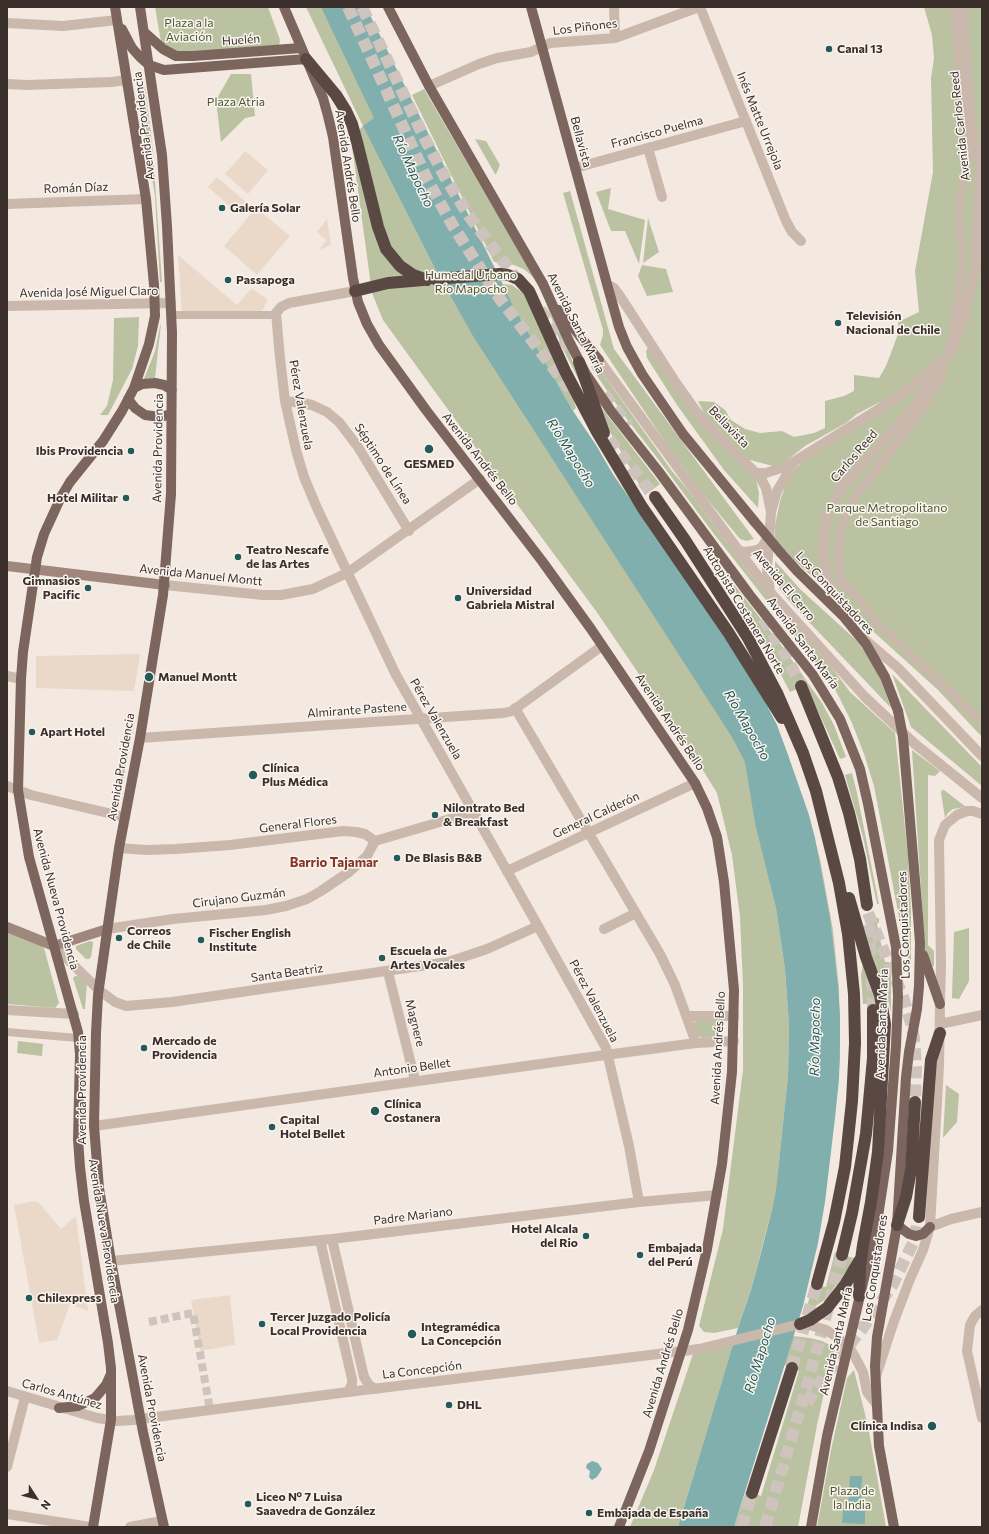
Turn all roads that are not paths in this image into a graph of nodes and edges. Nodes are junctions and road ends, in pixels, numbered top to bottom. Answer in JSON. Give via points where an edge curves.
{"nodes":[{"id":1,"x":115,"y":7,"type":"edge"},
{"id":2,"x":140,"y":7,"type":"edge"},
{"id":3,"x":284,"y":7,"type":"edge"},
{"id":4,"x":388,"y":7,"type":"edge"},
{"id":5,"x":531,"y":7,"type":"edge"},
{"id":6,"x":614,"y":7,"type":"edge"},
{"id":7,"x":700,"y":7,"type":"edge"},
{"id":8,"x":954,"y":7,"type":"edge"},
{"id":9,"x":962,"y":7,"type":"edge"},
{"id":10,"x":117,"y":20,"type":"junction"},
{"id":11,"x":7,"y":23,"type":"edge"},
{"id":12,"x":144,"y":32,"type":"junction"},
{"id":13,"x":615,"y":38,"type":"junction"},
{"id":14,"x":542,"y":47,"type":"junction"},
{"id":15,"x":304,"y":54,"type":"junction"},
{"id":16,"x":149,"y":65,"type":"junction"},
{"id":17,"x":127,"y":80,"type":"junction"},
{"id":18,"x":7,"y":84,"type":"edge"},
{"id":19,"x":429,"y":86,"type":"junction"},
{"id":20,"x":746,"y":122,"type":"junction"},
{"id":21,"x":648,"y":148,"type":"junction"},
{"id":22,"x":575,"y":168,"type":"junction"},
{"id":23,"x":662,"y":197,"type":"dead end"},
{"id":24,"x":146,"y":199,"type":"junction"},
{"id":25,"x":7,"y":204,"type":"edge"},
{"id":26,"x":801,"y":241,"type":"dead end"},
{"id":27,"x":431,"y":280,"type":"junction"},
{"id":28,"x":607,"y":284,"type":"junction"},
{"id":29,"x":355,"y":291,"type":"junction"},
{"id":30,"x":550,"y":299,"type":"junction"},
{"id":31,"x":171,"y":303,"type":"junction"},
{"id":32,"x":154,"y":304,"type":"junction"},
{"id":33,"x":7,"y":306,"type":"edge"},
{"id":34,"x":172,"y":315,"type":"junction"},
{"id":35,"x":276,"y":315,"type":"junction"},
{"id":36,"x":946,"y":357,"type":"junction"},
{"id":37,"x":599,"y":360,"type":"junction"},
{"id":38,"x":579,"y":362,"type":"junction"},
{"id":39,"x":134,"y":388,"type":"junction"},
{"id":40,"x":172,"y":390,"type":"junction"},
{"id":41,"x":900,"y":396,"type":"junction"},
{"id":42,"x":128,"y":399,"type":"junction"},
{"id":43,"x":285,"y":401,"type":"junction"},
{"id":44,"x":912,"y":410,"type":"junction"},
{"id":45,"x":171,"y":414,"type":"junction"},
{"id":46,"x":794,"y":462,"type":"junction"},
{"id":47,"x":616,"y":464,"type":"junction"},
{"id":48,"x":756,"y":473,"type":"junction"},
{"id":49,"x":480,"y":479,"type":"junction"},
{"id":50,"x":655,"y":497,"type":"tunnel mouth"},
{"id":51,"x":771,"y":512,"type":"junction"},
{"id":52,"x":754,"y":521,"type":"joint"},
{"id":53,"x":409,"y":530,"type":"junction"},
{"id":54,"x":769,"y":535,"type":"junction"},
{"id":55,"x":739,"y":551,"type":"junction"},
{"id":56,"x":7,"y":566,"type":"edge"},
{"id":57,"x":34,"y":569,"type":"junction"},
{"id":58,"x":347,"y":573,"type":"junction"},
{"id":59,"x":165,"y":585,"type":"junction"},
{"id":60,"x":770,"y":592,"type":"junction"},
{"id":61,"x":844,"y":617,"type":"junction"},
{"id":62,"x":858,"y":634,"type":"junction"},
{"id":63,"x":602,"y":646,"type":"junction"},
{"id":64,"x":7,"y":676,"type":"edge"},
{"id":65,"x":21,"y":679,"type":"junction"},
{"id":66,"x":801,"y":686,"type":"tunnel mouth"},
{"id":67,"x":515,"y":708,"type":"junction"},
{"id":68,"x":421,"y":719,"type":"junction"},
{"id":69,"x":982,"y":723,"type":"edge"},
{"id":70,"x":140,"y":738,"type":"junction"},
{"id":71,"x":803,"y":753,"type":"junction"},
{"id":72,"x":982,"y":756,"type":"edge"},
{"id":73,"x":695,"y":783,"type":"junction"},
{"id":74,"x":7,"y":786,"type":"edge"},
{"id":75,"x":18,"y":790,"type":"junction"},
{"id":76,"x":982,"y":798,"type":"edge"},
{"id":77,"x":474,"y":812,"type":"junction"},
{"id":78,"x":980,"y":813,"type":"edge"},
{"id":79,"x":125,"y":817,"type":"junction"},
{"id":80,"x":588,"y":833,"type":"junction"},
{"id":81,"x":375,"y":841,"type":"junction"},
{"id":82,"x":119,"y":848,"type":"junction"},
{"id":83,"x":832,"y":852,"type":"junction"},
{"id":84,"x":508,"y":871,"type":"junction"},
{"id":85,"x":867,"y":905,"type":"tunnel mouth"},
{"id":86,"x":636,"y":913,"type":"junction"},
{"id":87,"x":538,"y":926,"type":"junction"},
{"id":88,"x":7,"y":927,"type":"edge"},
{"id":89,"x":604,"y":928,"type":"dead end"},
{"id":90,"x":107,"y":929,"type":"junction"},
{"id":91,"x":920,"y":943,"type":"junction"},
{"id":92,"x":54,"y":946,"type":"junction"},
{"id":93,"x":388,"y":972,"type":"junction"},
{"id":94,"x":99,"y":990,"type":"junction"},
{"id":95,"x":940,"y":1004,"type":"junction"},
{"id":96,"x":7,"y":1010,"type":"edge"},
{"id":97,"x":873,"y":1010,"type":"tunnel mouth"},
{"id":98,"x":74,"y":1014,"type":"junction"},
{"id":99,"x":687,"y":1016,"type":"junction"},
{"id":100,"x":734,"y":1016,"type":"junction"},
{"id":101,"x":980,"y":1016,"type":"edge"},
{"id":102,"x":940,"y":1029,"type":"junction"},
{"id":103,"x":7,"y":1032,"type":"edge"},
{"id":104,"x":78,"y":1038,"type":"junction"},
{"id":105,"x":734,"y":1041,"type":"junction"},
{"id":106,"x":696,"y":1043,"type":"junction"},
{"id":107,"x":608,"y":1055,"type":"junction"},
{"id":108,"x":415,"y":1080,"type":"junction"},
{"id":109,"x":915,"y":1102,"type":"tunnel mouth"},
{"id":110,"x":94,"y":1126,"type":"junction"},
{"id":111,"x":717,"y":1195,"type":"junction"},
{"id":112,"x":639,"y":1202,"type":"junction"},
{"id":113,"x":982,"y":1212,"type":"edge"},
{"id":114,"x":919,"y":1217,"type":"tunnel mouth"},
{"id":115,"x":897,"y":1225,"type":"junction"},
{"id":116,"x":930,"y":1227,"type":"junction"},
{"id":117,"x":332,"y":1239,"type":"junction"},
{"id":118,"x":320,"y":1240,"type":"junction"},
{"id":119,"x":862,"y":1254,"type":"junction"},
{"id":120,"x":842,"y":1255,"type":"tunnel mouth"},
{"id":121,"x":111,"y":1261,"type":"junction"},
{"id":122,"x":817,"y":1284,"type":"tunnel mouth"},
{"id":123,"x":859,"y":1296,"type":"junction"},
{"id":124,"x":982,"y":1310,"type":"edge"},
{"id":125,"x":799,"y":1324,"type":"junction"},
{"id":126,"x":848,"y":1346,"type":"junction"},
{"id":127,"x":682,"y":1351,"type":"junction"},
{"id":128,"x":361,"y":1363,"type":"junction"},
{"id":129,"x":349,"y":1366,"type":"junction"},
{"id":130,"x":111,"y":1368,"type":"junction"},
{"id":131,"x":792,"y":1368,"type":"tunnel mouth"},
{"id":132,"x":876,"y":1378,"type":"junction"},
{"id":133,"x":375,"y":1389,"type":"junction"},
{"id":134,"x":7,"y":1391,"type":"edge"},
{"id":135,"x":348,"y":1392,"type":"junction"},
{"id":136,"x":25,"y":1397,"type":"junction"},
{"id":137,"x":877,"y":1404,"type":"junction"},
{"id":138,"x":59,"y":1408,"type":"junction"},
{"id":139,"x":981,"y":1413,"type":"edge"},
{"id":140,"x":111,"y":1420,"type":"junction"},
{"id":141,"x":140,"y":1420,"type":"junction"},
{"id":142,"x":7,"y":1467,"type":"edge"},
{"id":143,"x":752,"y":1494,"type":"tunnel mouth"},
{"id":144,"x":7,"y":1514,"type":"edge"},
{"id":145,"x":163,"y":1524,"type":"edge"},
{"id":146,"x":72,"y":1526,"type":"edge"},
{"id":147,"x":92,"y":1527,"type":"edge"},
{"id":148,"x":130,"y":1527,"type":"edge"},
{"id":149,"x":619,"y":1527,"type":"edge"},
{"id":150,"x":811,"y":1527,"type":"edge"},
{"id":151,"x":894,"y":1527,"type":"edge"}],
"edges":[{"from":1,"to":10,"type":"main road","name":"Avenida Providencia"},
{"from":2,"to":12,"type":"main road","name":"Avenida Providencia"},
{"from":3,"to":15,"type":"main road","name":"Avenida Andrés Bello"},
{"from":4,"to":19,"type":"main road","name":"Avenida Santa María"},
{"from":5,"to":14,"type":"main road","name":"Bellavista"},
{"from":6,"to":13,"type":"street"},
{"from":7,"to":13,"type":"street","name":"Los Piñones"},
{"from":7,"to":20,"type":"street","name":"Inés Matte Urrejola"},
{"from":8,"to":36,"type":"street","via":[[964,122],[969,146],[959,207],[962,269],[954,331]]},
{"from":9,"to":36,"type":"street","name":"Avenida Carlos Reed","via":[[971,126],[980,169],[977,242],[975,269],[961,327],[955,344]]},
{"from":10,"to":11,"type":"street","via":[[68,26]]},
{"from":10,"to":16,"type":"main road","via":[[132,48]]},
{"from":10,"to":17,"type":"main road","name":"Avenida Providencia"},
{"from":12,"to":15,"type":"main road","name":"Huelén","via":[[162,49],[176,56]]},
{"from":12,"to":16,"type":"main road","name":"Avenida Providencia"},
{"from":13,"to":14,"type":"street","name":"Los Piñones","via":[[554,43]]},
{"from":14,"to":19,"type":"street","name":"Los Piñones","via":[[531,52],[489,60]]},
{"from":14,"to":22,"type":"main road","name":"Bellavista"},
{"from":15,"to":16,"type":"main road","name":"Huelén","via":[[174,70]]},
{"from":15,"to":27,"type":"highway","via":[[336,95],[352,124],[386,249],[406,271]]},
{"from":15,"to":29,"type":"main road","name":"Avenida Andrés Bello","via":[[323,98],[329,120]]},
{"from":16,"to":31,"type":"main road","name":"Avenida Providencia","via":[[162,155]]},
{"from":17,"to":18,"type":"street"},
{"from":17,"to":24,"type":"main road","name":"Avenida Providencia"},
{"from":19,"to":30,"type":"main road","name":"Avenida Santa María"},
{"from":20,"to":21,"type":"street","name":"Francisco Puelma"},
{"from":20,"to":26,"type":"street","name":"Inés Matte Urrejola","via":[[786,222]]},
{"from":21,"to":22,"type":"street","name":"Francisco Puelma"},
{"from":21,"to":23,"type":"street"},
{"from":22,"to":28,"type":"main road","name":"Bellavista"},
{"from":24,"to":25,"type":"street","name":"Román Díaz"},
{"from":24,"to":32,"type":"main road","name":"Avenida Providencia"},
{"from":27,"to":29,"type":"highway","via":[[388,283]]},
{"from":27,"to":47,"type":"highway","bridge":true,"via":[[500,274],[518,279],[529,291],[575,392]]},
{"from":28,"to":48,"type":"street","name":"Bellavista","via":[[620,296],[686,399],[705,423]]},
{"from":28,"to":52,"type":"main road","name":"Bellavista","via":[[623,337],[642,374],[683,434]]},
{"from":29,"to":35,"type":"street","via":[[289,303],[279,308]]},
{"from":29,"to":49,"type":"main road","name":"Avenida Andrés Bello","via":[[361,312],[379,345]]},
{"from":30,"to":37,"type":"main road"},
{"from":30,"to":38,"type":"main road","name":"Avenida Santa María"},
{"from":31,"to":32,"type":"street","name":"Avenida José Miguel Claro"},
{"from":31,"to":34,"type":"main road","name":"Avenida Providencia"},
{"from":32,"to":33,"type":"street","name":"Avenida José Miguel Claro"},
{"from":32,"to":39,"type":"main road","name":"Avenida Nueva Providencia","via":[[153,331]]},
{"from":34,"to":35,"type":"street"},
{"from":34,"to":40,"type":"main road","name":"Avenida Providencia"},
{"from":35,"to":43,"type":"street","name":"Pérez Valenzuela"},
{"from":36,"to":41,"type":"street","name":"Carlos Reed"},
{"from":36,"to":44,"type":"street","name":"Carlos Reed"},
{"from":36,"to":69,"type":"street","via":[[941,377],[923,409],[853,500],[840,532],[838,562],[841,583],[855,594],[874,620]]},
{"from":37,"to":38,"type":"main road","via":[[588,359]]},
{"from":37,"to":55,"type":"street","name":"Avenida El Cerro"},
{"from":38,"to":47,"type":"highway"},
{"from":38,"to":123,"type":"main road","name":"Avenida Santa María","via":[[611,411],[813,675],[840,719],[857,761],[898,964],[888,1150],[877,1223]]},
{"from":39,"to":40,"type":"main road","via":[[142,384],[155,383]]},
{"from":39,"to":42,"type":"main road","name":"Avenida Nueva Providencia"},
{"from":40,"to":45,"type":"main road","name":"Avenida Providencia"},
{"from":41,"to":44,"type":"street"},
{"from":41,"to":46,"type":"street","name":"Carlos Reed"},
{"from":42,"to":45,"type":"main road","via":[[135,408],[146,415],[160,417]]},
{"from":42,"to":57,"type":"main road","name":"Avenida Nueva Providencia","via":[[103,441],[61,497],[44,534]]},
{"from":43,"to":53,"type":"street","name":"Séptimo de Línea","via":[[312,405],[339,422],[358,446]]},
{"from":43,"to":58,"type":"street","name":"Pérez Valenzuela","via":[[304,477]]},
{"from":44,"to":61,"type":"street","name":"Carlos Reed","via":[[842,487],[829,511],[824,530],[823,550],[826,573]]},
{"from":45,"to":59,"type":"main road","name":"Avenida Providencia","via":[[172,479]]},
{"from":46,"to":48,"type":"street","name":"Carlos Reed","via":[[773,472]]},
{"from":46,"to":51,"type":"street","name":"Carlos Reed","via":[[782,481]]},
{"from":47,"to":71,"type":"highway","via":[[654,525],[744,656]]},
{"from":48,"to":51,"type":"street","name":"Bellavista","via":[[766,488]]},
{"from":49,"to":53,"type":"street","name":"Avenida Manuel Montt"},
{"from":49,"to":63,"type":"main road","name":"Avenida Andrés Bello","via":[[557,580]]},
{"from":50,"to":71,"type":"highway","name":"Autopista Costanera Norte","via":[[759,657]]},
{"from":51,"to":54,"type":"street","name":"Carlos Reed"},
{"from":52,"to":61,"type":"main road","name":"Los Conquistadores","bridge":true,"via":[[797,571]]},
{"from":53,"to":58,"type":"street","name":"Avenida Manuel Montt"},
{"from":54,"to":55,"type":"street","via":[[762,547],[757,550]]},
{"from":54,"to":60,"type":"street","name":"Carlos Reed","via":[[767,570]]},
{"from":55,"to":60,"type":"street","name":"Avenida El Cerro"},
{"from":56,"to":57,"type":"main road","name":"Avenida Manuel Montt"},
{"from":57,"to":59,"type":"main road","name":"Avenida Manuel Montt"},
{"from":57,"to":65,"type":"main road","name":"Avenida Nueva Providencia"},
{"from":58,"to":59,"type":"street","name":"Avenida Manuel Montt","via":[[314,589],[282,595]]},
{"from":58,"to":68,"type":"street","name":"Pérez Valenzuela","via":[[395,673]]},
{"from":59,"to":70,"type":"main road","name":"Avenida Providencia"},
{"from":60,"to":76,"type":"street","name":"Avenida El Cerro","via":[[869,701],[920,748]]},
{"from":61,"to":62,"type":"main road","name":"Los Conquistadores"},
{"from":62,"to":72,"type":"street","via":[[898,668]]},
{"from":62,"to":91,"type":"main road","name":"Los Conquistadores","bridge":true,"via":[[882,672],[898,711],[903,737]]},
{"from":63,"to":67,"type":"street","name":"Almirante Pastene"},
{"from":63,"to":73,"type":"main road","name":"Avenida Andrés Bello"},
{"from":64,"to":65,"type":"street"},
{"from":65,"to":75,"type":"main road","name":"Avenida Nueva Providencia"},
{"from":66,"to":85,"type":"highway","via":[[838,777],[860,859]]},
{"from":67,"to":68,"type":"street","name":"Almirante Pastene","via":[[504,713]]},
{"from":67,"to":80,"type":"street"},
{"from":68,"to":70,"type":"street","name":"Almirante Pastene"},
{"from":68,"to":77,"type":"street","name":"Pérez Valenzuela"},
{"from":70,"to":79,"type":"main road","name":"Avenida Providencia"},
{"from":71,"to":83,"type":"highway","name":"Autopista Costanera Norte"},
{"from":73,"to":80,"type":"street","name":"General Calderón"},
{"from":73,"to":100,"type":"main road","name":"Avenida Andrés Bello","via":[[718,837],[722,859],[733,973]]},
{"from":74,"to":75,"type":"street"},
{"from":75,"to":79,"type":"street"},
{"from":75,"to":92,"type":"main road","name":"Avenida Nueva Providencia","via":[[29,857]]},
{"from":77,"to":81,"type":"street"},
{"from":77,"to":84,"type":"street","name":"Pérez Valenzuela"},
{"from":78,"to":95,"type":"street","name":"Los Conquistadores","via":[[967,811],[953,817],[942,830],[939,840]]},
{"from":79,"to":82,"type":"main road","name":"Avenida Providencia"},
{"from":80,"to":84,"type":"street","name":"General Calderón"},
{"from":80,"to":86,"type":"street"},
{"from":81,"to":82,"type":"street","name":"General Flores","via":[[365,834],[343,831],[230,845],[146,850]]},
{"from":81,"to":90,"type":"street","name":"Cirujano Guzmán","via":[[367,856],[356,867],[321,891],[291,904],[266,910],[173,919]]},
{"from":82,"to":90,"type":"main road","name":"Avenida Providencia"},
{"from":83,"to":119,"type":"highway","via":[[849,897],[884,1015],[878,1152]]},
{"from":83,"to":122,"type":"highway","name":"Autopista Costanera Norte","via":[[849,941],[855,1043],[845,1168]]},
{"from":84,"to":87,"type":"street","name":"Pérez Valenzuela"},
{"from":86,"to":89,"type":"street"},
{"from":86,"to":99,"type":"street","via":[[667,968]]},
{"from":87,"to":93,"type":"street","name":"Santa Beatriz","via":[[448,962]]},
{"from":87,"to":107,"type":"street","name":"Pérez Valenzuela","via":[[603,1041]]},
{"from":88,"to":92,"type":"main road"},
{"from":90,"to":92,"type":"main road"},
{"from":90,"to":94,"type":"main road","name":"Avenida Providencia"},
{"from":91,"to":95,"type":"main road"},
{"from":91,"to":115,"type":"main road","name":"Los Conquistadores","via":[[919,997],[906,1077]]},
{"from":92,"to":94,"type":"street","name":"Santa Beatriz"},
{"from":92,"to":98,"type":"main road","name":"Avenida Nueva Providencia"},
{"from":93,"to":94,"type":"street","name":"Santa Beatriz","via":[[134,1006],[118,1004]]},
{"from":93,"to":108,"type":"street","name":"Magnere"},
{"from":94,"to":110,"type":"main road","name":"Avenida Providencia"},
{"from":95,"to":102,"type":"street","name":"Los Conquistadores"},
{"from":96,"to":98,"type":"street"},
{"from":97,"to":120,"type":"highway","via":[[873,1058],[866,1134]]},
{"from":98,"to":104,"type":"main road","name":"Avenida Nueva Providencia"},
{"from":99,"to":100,"type":"street"},
{"from":99,"to":106,"type":"street"},
{"from":100,"to":105,"type":"main road","name":"Avenida Andrés Bello"},
{"from":101,"to":102,"type":"street"},
{"from":102,"to":114,"type":"highway","via":[[930,1060]]},
{"from":102,"to":116,"type":"street","name":"Los Conquistadores"},
{"from":103,"to":104,"type":"street"},
{"from":104,"to":130,"type":"main road","name":"Avenida Nueva Providencia","via":[[80,1167]]},
{"from":105,"to":106,"type":"street","name":"Antonio Bellet"},
{"from":105,"to":111,"type":"main road","name":"Avenida Andrés Bello","via":[[726,1134]]},
{"from":106,"to":107,"type":"street","name":"Antonio Bellet"},
{"from":107,"to":108,"type":"street","name":"Antonio Bellet"},
{"from":107,"to":112,"type":"street","name":"Pérez Valenzuela"},
{"from":108,"to":110,"type":"street","name":"Antonio Bellet"},
{"from":109,"to":115,"type":"highway","via":[[911,1170]]},
{"from":110,"to":121,"type":"main road","name":"Avenida Providencia","via":[[99,1188]]},
{"from":111,"to":112,"type":"street","name":"Padre Mariano"},
{"from":111,"to":127,"type":"main road","name":"Avenida Andrés Bello","via":[[701,1276]]},
{"from":112,"to":117,"type":"street","name":"Padre Mariano"},
{"from":113,"to":116,"type":"street"},
{"from":115,"to":116,"type":"main road","via":[[916,1236],[923,1234]]},
{"from":115,"to":132,"type":"main road","name":"Los Conquistadores","via":[[877,1338]]},
{"from":116,"to":132,"type":"street","name":"Los Conquistadores","via":[[894,1321]]},
{"from":117,"to":118,"type":"street","name":"Padre Mariano"},
{"from":117,"to":128,"type":"street"},
{"from":118,"to":121,"type":"street","name":"Padre Mariano"},
{"from":118,"to":129,"type":"street"},
{"from":119,"to":123,"type":"highway"},
{"from":119,"to":125,"type":"highway","via":[[827,1308]]},
{"from":121,"to":141,"type":"main road","name":"Avenida Providencia"},
{"from":123,"to":126,"type":"main road","name":"Avenida Santa María"},
{"from":124,"to":139,"type":"street","via":[[970,1325],[967,1351]]},
{"from":125,"to":126,"type":"street","via":[[826,1330]]},
{"from":125,"to":127,"type":"street","name":"La Concepción"},
{"from":126,"to":137,"type":"street","via":[[863,1372],[868,1392]]},
{"from":126,"to":150,"type":"main road","name":"Avenida Santa María","via":[[826,1441]]},
{"from":127,"to":133,"type":"street","name":"La Concepción"},
{"from":127,"to":149,"type":"main road","name":"Avenida Andrés Bello","via":[[644,1467]]},
{"from":128,"to":129,"type":"street","via":[[356,1370]]},
{"from":128,"to":133,"type":"street","via":[[366,1381]]},
{"from":129,"to":135,"type":"street","via":[[352,1384]]},
{"from":130,"to":138,"type":"main road","via":[[106,1385],[95,1398],[78,1406]]},
{"from":130,"to":140,"type":"main road","name":"Avenida Nueva Providencia"},
{"from":131,"to":143,"type":"highway"},
{"from":132,"to":137,"type":"main road","name":"Los Conquistadores"},
{"from":133,"to":135,"type":"street","name":"La Concepción"},
{"from":134,"to":136,"type":"street","name":"Carlos Antúnez"},
{"from":135,"to":141,"type":"street","name":"La Concepción"},
{"from":136,"to":138,"type":"street","name":"Carlos Antúnez"},
{"from":136,"to":142,"type":"street"},
{"from":137,"to":151,"type":"main road","name":"Los Conquistadores","via":[[879,1446]]},
{"from":138,"to":140,"type":"street","name":"Carlos Antúnez"},
{"from":140,"to":141,"type":"street","name":"La Concepción"},
{"from":140,"to":147,"type":"main road","name":"Avenida Nueva Providencia"},
{"from":141,"to":145,"type":"main road","name":"Avenida Providencia"},
{"from":144,"to":146,"type":"street"},
{"from":145,"to":148,"type":"street"},
{"from":146,"to":147,"type":"street"}]}
